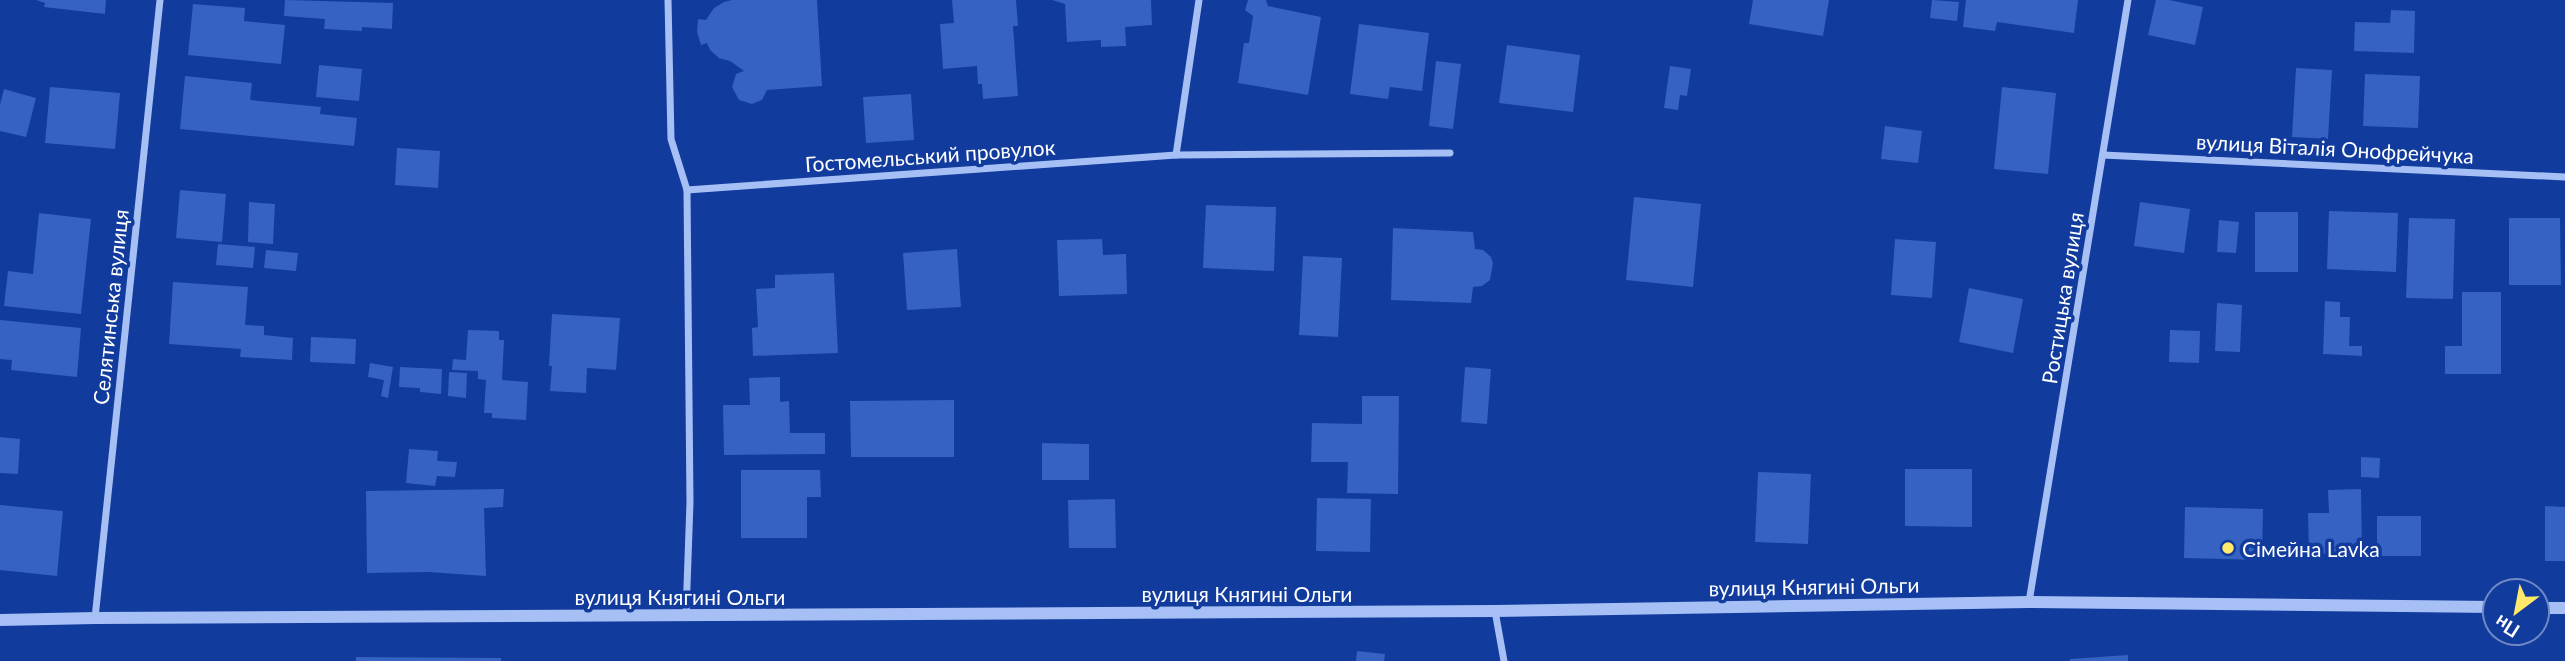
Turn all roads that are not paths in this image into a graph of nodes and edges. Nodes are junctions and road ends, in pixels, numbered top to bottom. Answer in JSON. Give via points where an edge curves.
{"nodes":[{"id":1,"x":160,"y":0,"type":"edge"},
{"id":2,"x":668,"y":0,"type":"edge"},
{"id":3,"x":1199,"y":0,"type":"edge"},
{"id":4,"x":2128,"y":0,"type":"edge"},
{"id":5,"x":1450,"y":153,"type":"dead end"},
{"id":6,"x":1176,"y":155,"type":"junction"},
{"id":7,"x":2103,"y":155,"type":"junction"},
{"id":8,"x":2565,"y":177,"type":"edge"},
{"id":9,"x":687,"y":190,"type":"junction"},
{"id":10,"x":2029,"y":601,"type":"junction"},
{"id":11,"x":2481,"y":607,"type":"edge"},
{"id":12,"x":1496,"y":611,"type":"junction"},
{"id":13,"x":685,"y":615,"type":"junction"},
{"id":14,"x":95,"y":618,"type":"junction"},
{"id":15,"x":0,"y":620,"type":"edge"},
{"id":16,"x":1504,"y":661,"type":"edge"}],
"edges":[{"from":1,"to":14,"type":"street","name":"Селятинська вулиця"},
{"from":2,"to":9,"type":"street","via":[[671,139]]},
{"from":3,"to":6,"type":"street"},
{"from":4,"to":7,"type":"street","name":"Ростицька вулиця"},
{"from":5,"to":6,"type":"street","name":"Гостомельський провулок"},
{"from":6,"to":9,"type":"street","name":"Гостомельський провулок"},
{"from":7,"to":8,"type":"street","name":"вулиця Віталія Онофрейчука"},
{"from":7,"to":10,"type":"street","name":"Ростицька вулиця"},
{"from":9,"to":13,"type":"street","via":[[690,502]]},
{"from":10,"to":11,"type":"street","name":"вулиця Княгині Ольги"},
{"from":10,"to":12,"type":"street","name":"вулиця Княгині Ольги"},
{"from":12,"to":13,"type":"street","name":"вулиця Княгині Ольги"},
{"from":12,"to":16,"type":"street"},
{"from":13,"to":14,"type":"street","name":"вулиця Княгині Ольги"},
{"from":14,"to":15,"type":"street","name":"вулиця Княгині Ольги"}]}
